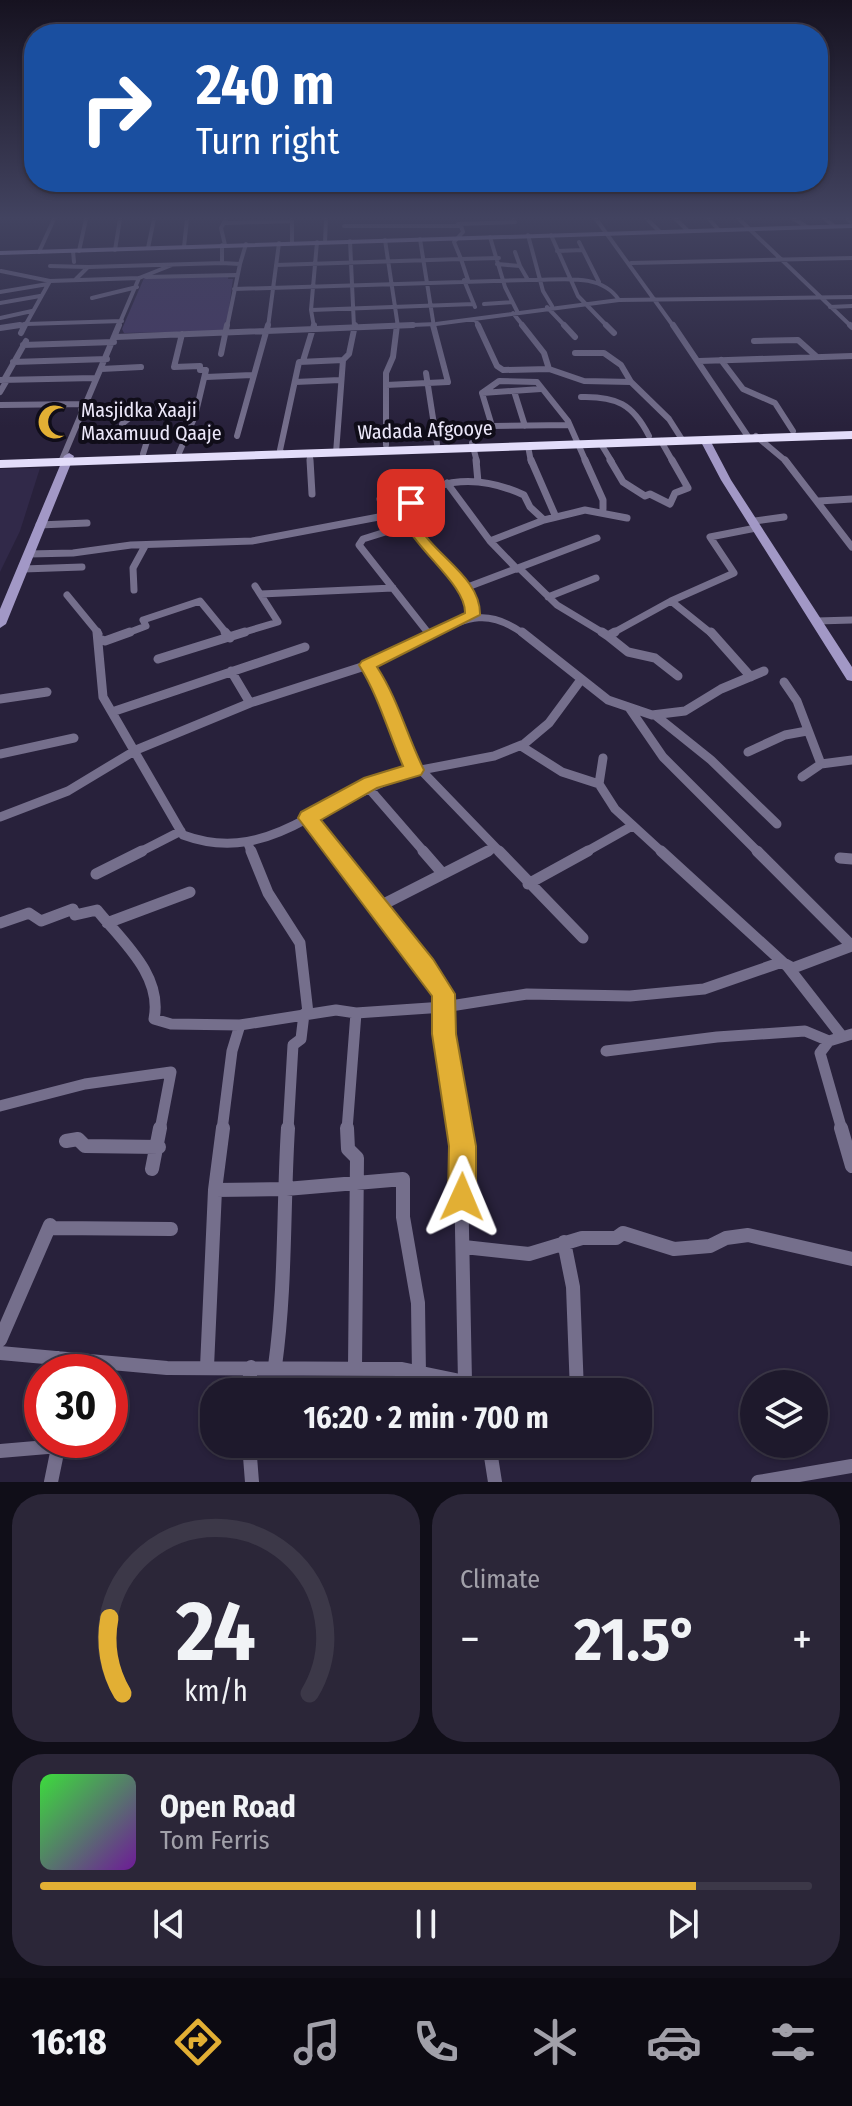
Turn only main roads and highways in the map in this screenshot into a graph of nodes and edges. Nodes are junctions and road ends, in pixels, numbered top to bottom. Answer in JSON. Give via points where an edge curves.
{"nodes":[{"id":1,"x":852,"y":432,"type":"edge"},
{"id":2,"x":750,"y":436,"type":"junction"},
{"id":3,"x":681,"y":438,"type":"junction"},
{"id":4,"x":655,"y":439,"type":"junction"},
{"id":5,"x":705,"y":440,"type":"junction"},
{"id":6,"x":577,"y":442,"type":"junction"},
{"id":7,"x":473,"y":445,"type":"junction"},
{"id":8,"x":336,"y":450,"type":"junction"},
{"id":9,"x":282,"y":452,"type":"junction"},
{"id":10,"x":0,"y":458,"type":"edge"},
{"id":11,"x":65,"y":459,"type":"junction"},
{"id":12,"x":0,"y":464,"type":"edge"},
{"id":13,"x":0,"y":624,"type":"edge"},
{"id":14,"x":852,"y":677,"type":"edge"}],
"edges":[{"from":1,"to":2,"type":"highway","name":"Wadada Afgooye"},
{"from":1,"to":2,"type":"highway","name":"Wadada Afgooye"},
{"from":2,"to":3,"type":"highway","name":"Wadada Afgooye"},
{"from":2,"to":5,"type":"highway","name":"Wadada Afgooye"},
{"from":3,"to":4,"type":"highway","name":"Wadada Afgooye"},
{"from":3,"to":5,"type":"highway","name":"Wadada Afgooye"},
{"from":4,"to":6,"type":"highway","name":"Wadada Afgooye"},
{"from":4,"to":6,"type":"highway","name":"Wadada Afgooye"},
{"from":5,"to":14,"type":"main road"},
{"from":6,"to":7,"type":"highway","name":"Wadada Afgooye"},
{"from":6,"to":7,"type":"highway","name":"Wadada Afgooye"},
{"from":7,"to":8,"type":"highway","name":"Wadada Afgooye"},
{"from":7,"to":8,"type":"highway","name":"Wadada Afgooye"},
{"from":8,"to":9,"type":"highway","name":"Wadada Afgooye"},
{"from":8,"to":9,"type":"highway","name":"Wadada Afgooye"},
{"from":9,"to":11,"type":"highway","name":"Wadada Afgooye"},
{"from":9,"to":11,"type":"highway","name":"Wadada Afgooye"},
{"from":10,"to":11,"type":"highway","name":"Wadada Afgooye"},
{"from":11,"to":12,"type":"highway","name":"Wadada Afgooye"},
{"from":11,"to":13,"type":"main road"}]}
